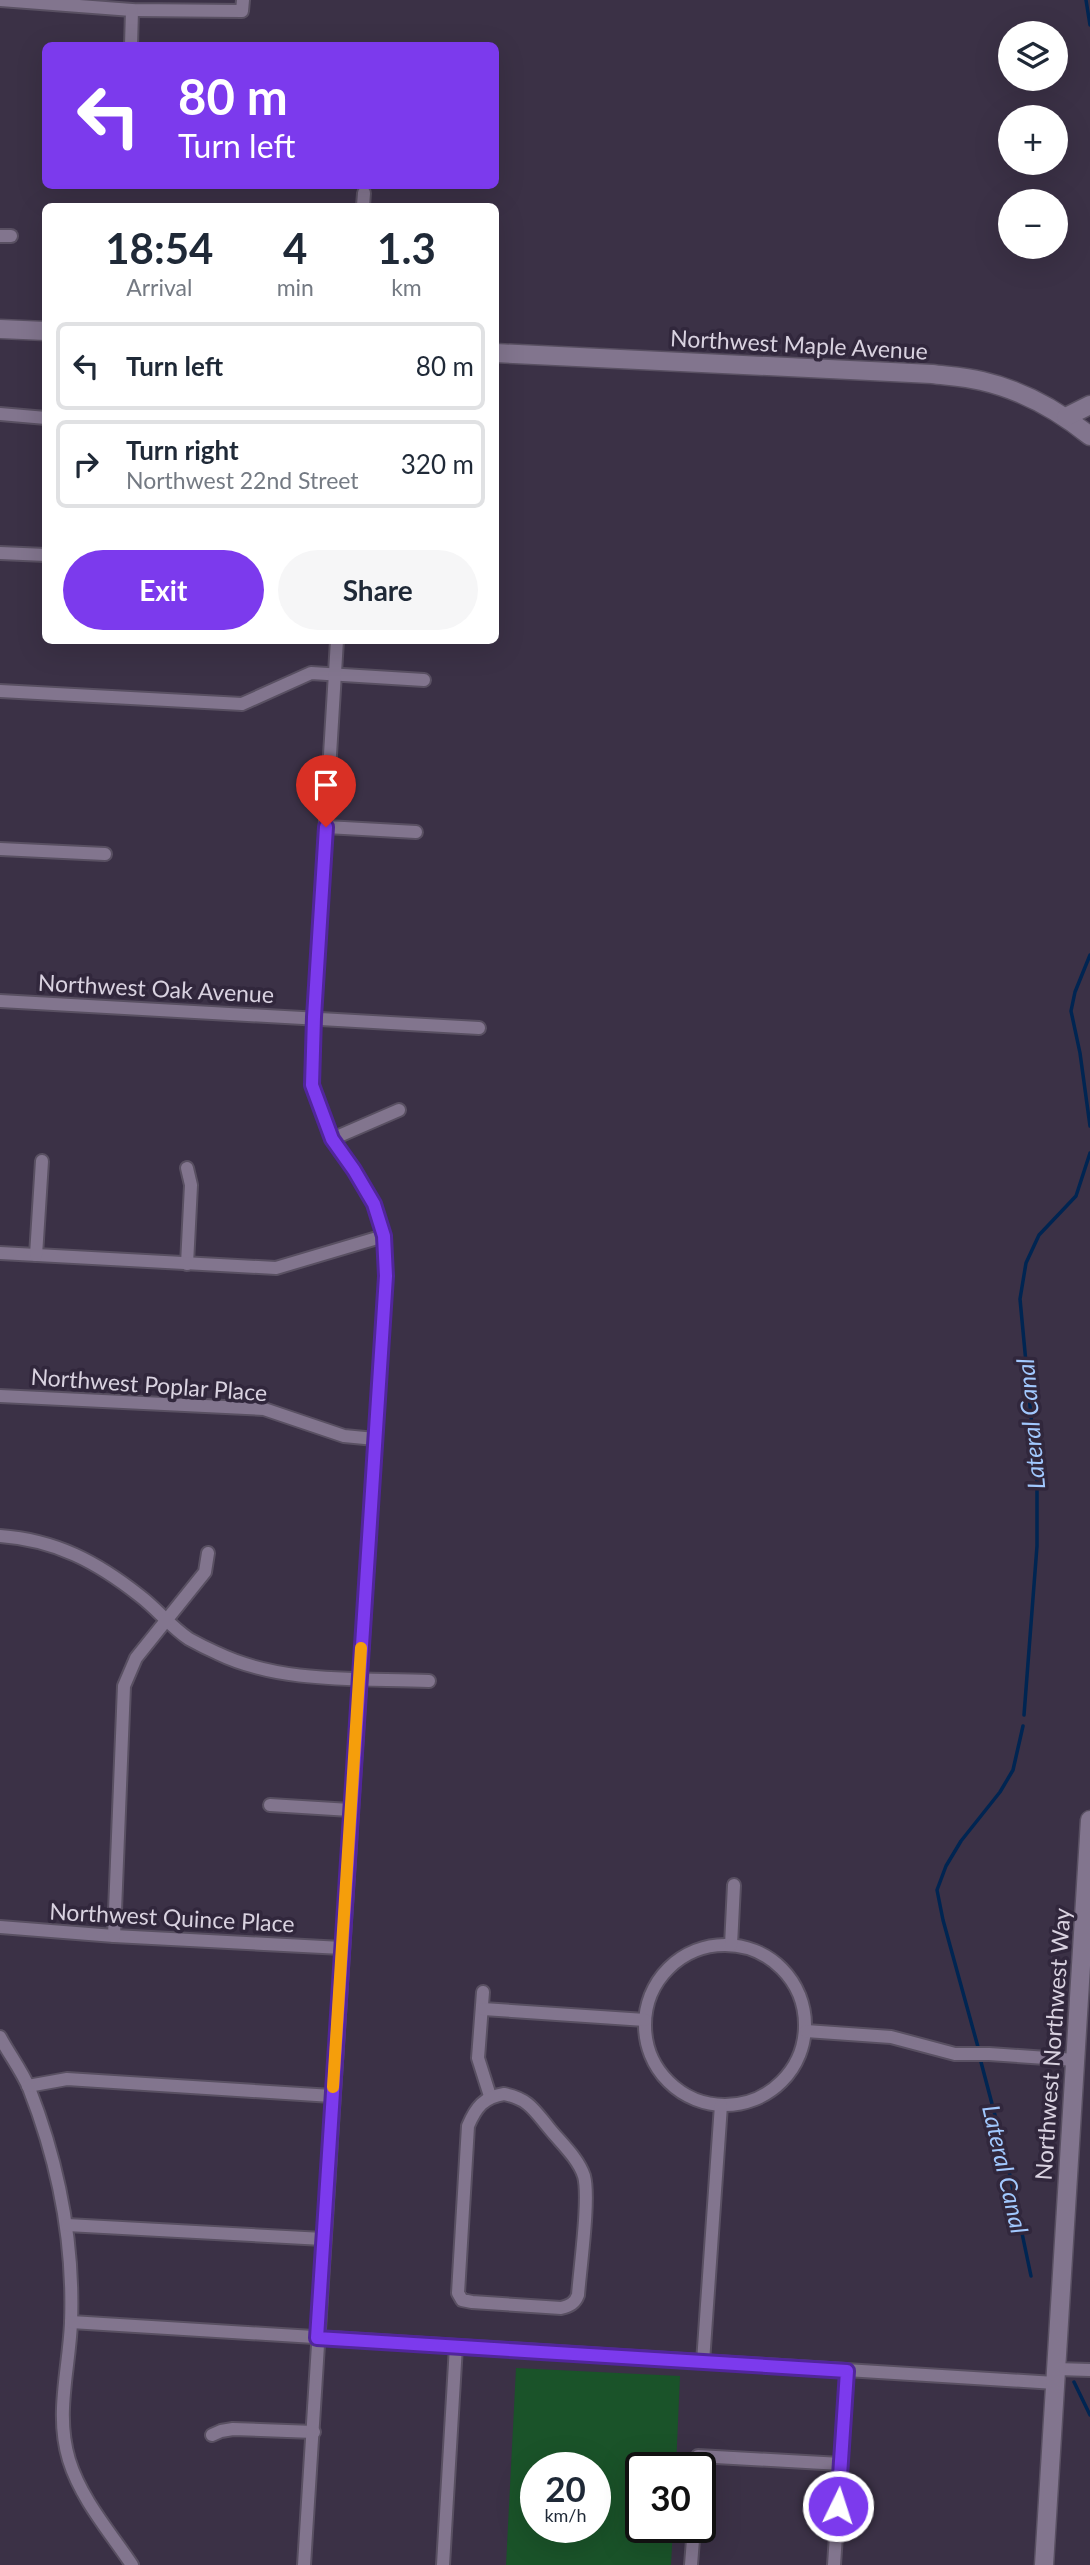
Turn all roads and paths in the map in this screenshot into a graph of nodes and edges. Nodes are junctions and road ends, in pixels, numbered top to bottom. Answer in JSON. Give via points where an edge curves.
{"nodes":[{"id":1,"x":0,"y":0,"type":"edge"},
{"id":2,"x":242,"y":6,"type":"edge"},
{"id":3,"x":132,"y":9,"type":"junction"},
{"id":4,"x":131,"y":42,"type":"edge"},
{"id":5,"x":0,"y":329,"type":"edge"},
{"id":6,"x":42,"y":331,"type":"edge"},
{"id":7,"x":499,"y":353,"type":"edge"},
{"id":8,"x":1090,"y":405,"type":"edge"},
{"id":9,"x":0,"y":414,"type":"edge"},
{"id":10,"x":1066,"y":417,"type":"junction"},
{"id":11,"x":42,"y":418,"type":"edge"},
{"id":12,"x":1090,"y":436,"type":"edge"},
{"id":13,"x":0,"y":553,"type":"edge"},
{"id":14,"x":42,"y":555,"type":"edge"},
{"id":15,"x":337,"y":644,"type":"edge"},
{"id":16,"x":335,"y":675,"type":"junction"},
{"id":17,"x":424,"y":680,"type":"dead end"},
{"id":18,"x":0,"y":691,"type":"edge"},
{"id":19,"x":326,"y":827,"type":"junction"},
{"id":20,"x":416,"y":831,"type":"dead end"},
{"id":21,"x":0,"y":849,"type":"edge"},
{"id":22,"x":105,"y":854,"type":"dead end"},
{"id":23,"x":0,"y":1001,"type":"edge"},
{"id":24,"x":314,"y":1017,"type":"junction"},
{"id":25,"x":478,"y":1028,"type":"dead end"},
{"id":26,"x":399,"y":1110,"type":"dead end"},
{"id":27,"x":332,"y":1139,"type":"junction"},
{"id":28,"x":42,"y":1161,"type":"dead end"},
{"id":29,"x":187,"y":1168,"type":"dead end"},
{"id":30,"x":384,"y":1236,"type":"junction"},
{"id":31,"x":0,"y":1254,"type":"edge"},
{"id":32,"x":36,"y":1255,"type":"junction"},
{"id":33,"x":187,"y":1264,"type":"junction"},
{"id":34,"x":0,"y":1396,"type":"edge"},
{"id":35,"x":375,"y":1439,"type":"junction"},
{"id":36,"x":0,"y":1536,"type":"edge"},
{"id":37,"x":208,"y":1553,"type":"dead end"},
{"id":38,"x":165,"y":1619,"type":"junction"},
{"id":39,"x":359,"y":1678,"type":"junction"},
{"id":40,"x":429,"y":1681,"type":"dead end"},
{"id":41,"x":270,"y":1805,"type":"dead end"},
{"id":42,"x":350,"y":1810,"type":"junction"},
{"id":43,"x":1090,"y":1820,"type":"edge"},
{"id":44,"x":734,"y":1885,"type":"dead end"},
{"id":45,"x":0,"y":1927,"type":"edge"},
{"id":46,"x":114,"y":1936,"type":"junction"},
{"id":47,"x":731,"y":1945,"type":"junction"},
{"id":48,"x":342,"y":1948,"type":"junction"},
{"id":49,"x":483,"y":1992,"type":"dead end"},
{"id":50,"x":482,"y":2009,"type":"junction"},
{"id":51,"x":645,"y":2020,"type":"junction"},
{"id":52,"x":806,"y":2031,"type":"junction"},
{"id":53,"x":0,"y":2037,"type":"edge"},
{"id":54,"x":1075,"y":2060,"type":"junction"},
{"id":55,"x":28,"y":2086,"type":"junction"},
{"id":56,"x":332,"y":2096,"type":"junction"},
{"id":57,"x":490,"y":2096,"type":"junction"},
{"id":58,"x":721,"y":2105,"type":"junction"},
{"id":59,"x":67,"y":2225,"type":"junction"},
{"id":60,"x":323,"y":2239,"type":"junction"},
{"id":61,"x":71,"y":2322,"type":"junction"},
{"id":62,"x":317,"y":2338,"type":"junction"},
{"id":63,"x":456,"y":2346,"type":"junction"},
{"id":64,"x":703,"y":2362,"type":"junction"},
{"id":65,"x":1090,"y":2370,"type":"edge"},
{"id":66,"x":847,"y":2371,"type":"junction"},
{"id":67,"x":1055,"y":2376,"type":"junction"},
{"id":68,"x":314,"y":2432,"type":"junction"},
{"id":69,"x":212,"y":2435,"type":"dead end"},
{"id":70,"x":716,"y":2462,"type":"edge"},
{"id":71,"x":841,"y":2465,"type":"junction"},
{"id":72,"x":693,"y":2543,"type":"edge"},
{"id":73,"x":132,"y":2565,"type":"edge"},
{"id":74,"x":304,"y":2565,"type":"edge"},
{"id":75,"x":443,"y":2565,"type":"edge"},
{"id":76,"x":691,"y":2565,"type":"edge"},
{"id":77,"x":834,"y":2565,"type":"edge"},
{"id":78,"x":1044,"y":2565,"type":"edge"}],
"edges":[{"from":1,"to":3,"type":"street"},
{"from":2,"to":3,"type":"street"},
{"from":3,"to":4,"type":"street"},
{"from":5,"to":6,"type":"street"},
{"from":7,"to":10,"type":"street","name":"Northwest Maple Avenue","via":[[932,374],[982,380]]},
{"from":8,"to":10,"type":"street"},
{"from":9,"to":11,"type":"street"},
{"from":10,"to":12,"type":"street"},
{"from":13,"to":14,"type":"street"},
{"from":15,"to":16,"type":"street"},
{"from":16,"to":17,"type":"street"},
{"from":16,"to":18,"type":"street","via":[[311,673],[242,704]]},
{"from":16,"to":19,"type":"street"},
{"from":19,"to":20,"type":"street"},
{"from":19,"to":24,"type":"street"},
{"from":21,"to":22,"type":"street"},
{"from":23,"to":24,"type":"street","name":"Northwest Oak Avenue"},
{"from":24,"to":25,"type":"street","name":"Northwest Oak Avenue"},
{"from":24,"to":27,"type":"street","via":[[312,1085]]},
{"from":26,"to":27,"type":"street"},
{"from":27,"to":30,"type":"street","via":[[374,1204]]},
{"from":28,"to":32,"type":"street"},
{"from":29,"to":33,"type":"street","via":[[191,1185]]},
{"from":30,"to":33,"type":"street","via":[[276,1268]]},
{"from":30,"to":35,"type":"street","via":[[386,1276]]},
{"from":31,"to":32,"type":"street"},
{"from":32,"to":33,"type":"street"},
{"from":34,"to":35,"type":"street","name":"Northwest Poplar Place","via":[[264,1409],[344,1436]]},
{"from":35,"to":39,"type":"street"},
{"from":36,"to":38,"type":"street","via":[[73,1552],[142,1597]]},
{"from":37,"to":38,"type":"street","via":[[205,1572]]},
{"from":38,"to":39,"type":"street","via":[[188,1638],[250,1666],[288,1674]]},
{"from":38,"to":46,"type":"street","via":[[136,1658],[124,1686]]},
{"from":39,"to":40,"type":"street"},
{"from":39,"to":42,"type":"street"},
{"from":41,"to":42,"type":"street"},
{"from":42,"to":48,"type":"street"},
{"from":43,"to":54,"type":"street","name":"Northwest Northwest Way"},
{"from":44,"to":47,"type":"street"},
{"from":45,"to":46,"type":"street","name":"Northwest Quince Place"},
{"from":46,"to":48,"type":"street","name":"Northwest Quince Place"},
{"from":47,"to":51,"type":"street","via":[[712,1945],[686,1955],[666,1970],[652,1991]]},
{"from":47,"to":52,"type":"street","via":[[766,1955],[788,1973],[802,1997]]},
{"from":48,"to":56,"type":"street"},
{"from":49,"to":50,"type":"street"},
{"from":50,"to":51,"type":"street"},
{"from":50,"to":57,"type":"street","via":[[478,2058]]},
{"from":51,"to":58,"type":"street","via":[[654,2063],[669,2083],[689,2097]]},
{"from":52,"to":54,"type":"street","via":[[891,2037],[955,2054]]},
{"from":52,"to":58,"type":"street","via":[[802,2052],[788,2076],[767,2095],[741,2105]]},
{"from":53,"to":55,"type":"street"},
{"from":54,"to":67,"type":"street","name":"Northwest Northwest Way"},
{"from":55,"to":56,"type":"street","via":[[67,2079]]},
{"from":55,"to":59,"type":"street","via":[[52,2158]]},
{"from":56,"to":60,"type":"street"},
{"from":57,"to":57,"type":"street","via":[[520,2097],[531,2106],[584,2178],[578,2294],[569,2306],[461,2301],[468,2126],[475,2109]]},
{"from":58,"to":64,"type":"street"},
{"from":59,"to":60,"type":"street"},
{"from":59,"to":61,"type":"street"},
{"from":60,"to":62,"type":"street"},
{"from":61,"to":62,"type":"street"},
{"from":61,"to":73,"type":"street","via":[[62,2430],[69,2462],[82,2492]]},
{"from":62,"to":63,"type":"street"},
{"from":62,"to":68,"type":"street"},
{"from":63,"to":64,"type":"street"},
{"from":63,"to":75,"type":"street"},
{"from":64,"to":66,"type":"street"},
{"from":65,"to":67,"type":"street"},
{"from":66,"to":67,"type":"street"},
{"from":66,"to":71,"type":"street"},
{"from":67,"to":78,"type":"street","name":"Northwest Northwest Way"},
{"from":68,"to":69,"type":"street","via":[[233,2429]]},
{"from":68,"to":74,"type":"street"},
{"from":70,"to":71,"type":"street"},
{"from":71,"to":77,"type":"street"},
{"from":72,"to":76,"type":"street"}]}
